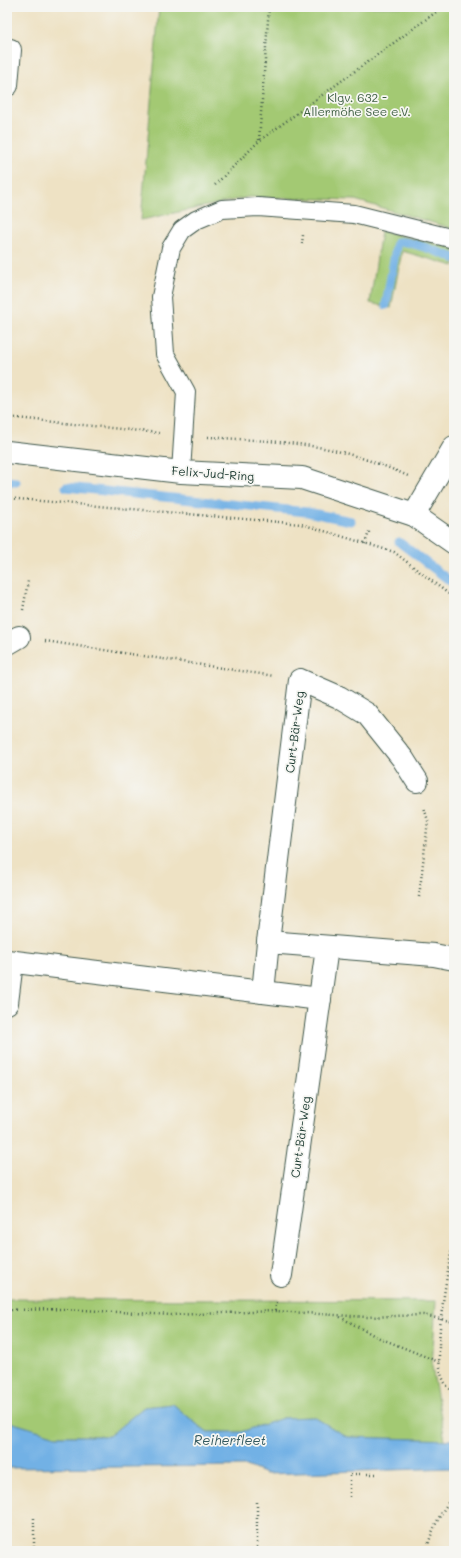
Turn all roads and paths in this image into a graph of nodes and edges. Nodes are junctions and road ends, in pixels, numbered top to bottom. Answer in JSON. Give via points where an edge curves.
{"nodes":[{"id":1,"x":269,"y":7,"type":"edge"},
{"id":2,"x":443,"y":7,"type":"edge"},
{"id":3,"x":10,"y":50,"type":"dead end"},
{"id":4,"x":7,"y":85,"type":"edge"},
{"id":5,"x":259,"y":141,"type":"junction"},
{"id":6,"x":196,"y":220,"type":"junction"},
{"id":7,"x":454,"y":239,"type":"edge"},
{"id":8,"x":7,"y":417,"type":"edge"},
{"id":9,"x":184,"y":435,"type":"junction"},
{"id":10,"x":454,"y":447,"type":"edge"},
{"id":11,"x":7,"y":452,"type":"edge"},
{"id":12,"x":181,"y":472,"type":"junction"},
{"id":13,"x":430,"y":486,"type":"junction"},
{"id":14,"x":7,"y":498,"type":"edge"},
{"id":15,"x":414,"y":515,"type":"junction"},
{"id":16,"x":454,"y":543,"type":"edge"},
{"id":17,"x":454,"y":598,"type":"edge"},
{"id":18,"x":13,"y":640,"type":"edge"},
{"id":19,"x":300,"y":680,"type":"junction"},
{"id":20,"x":417,"y":781,"type":"joint"},
{"id":21,"x":419,"y":898,"type":"dead end"},
{"id":22,"x":268,"y":942,"type":"junction"},
{"id":23,"x":327,"y":948,"type":"junction"},
{"id":24,"x":454,"y":959,"type":"edge"},
{"id":25,"x":10,"y":961,"type":"edge"},
{"id":26,"x":263,"y":992,"type":"junction"},
{"id":27,"x":320,"y":999,"type":"junction"},
{"id":28,"x":7,"y":1003,"type":"edge"},
{"id":29,"x":454,"y":1236,"type":"edge"},
{"id":30,"x":281,"y":1274,"type":"dead end"},
{"id":31,"x":7,"y":1310,"type":"edge"},
{"id":32,"x":337,"y":1315,"type":"junction"},
{"id":33,"x":441,"y":1319,"type":"junction"},
{"id":34,"x":454,"y":1322,"type":"edge"},
{"id":35,"x":439,"y":1362,"type":"junction"},
{"id":36,"x":454,"y":1393,"type":"edge"},
{"id":37,"x":377,"y":1474,"type":"dead end"},
{"id":38,"x":350,"y":1497,"type":"dead end"},
{"id":39,"x":257,"y":1500,"type":"dead end"},
{"id":40,"x":454,"y":1500,"type":"edge"},
{"id":41,"x":34,"y":1516,"type":"dead end"},
{"id":42,"x":34,"y":1551,"type":"edge"},
{"id":43,"x":257,"y":1551,"type":"edge"},
{"id":44,"x":427,"y":1551,"type":"edge"}],
"edges":[{"from":1,"to":5,"type":"path"},
{"from":2,"to":5,"type":"path"},
{"from":3,"to":4,"type":"street"},
{"from":5,"to":6,"type":"path","via":[[208,192]]},
{"from":6,"to":7,"type":"lane","via":[[222,209],[258,206],[354,214]]},
{"from":6,"to":9,"type":"lane","via":[[182,230],[171,248],[160,297],[165,354],[186,392]]},
{"from":8,"to":9,"type":"path"},
{"from":9,"to":12,"type":"lane"},
{"from":9,"to":13,"type":"path","via":[[283,443],[332,450],[390,468]]},
{"from":10,"to":13,"type":"street"},
{"from":11,"to":12,"type":"street","name":"Felix-Jud-Ring"},
{"from":12,"to":15,"type":"street","name":"Felix-Jud-Ring","via":[[302,478]]},
{"from":13,"to":15,"type":"street"},
{"from":14,"to":17,"type":"path","via":[[301,524],[394,552]]},
{"from":15,"to":16,"type":"street","name":"Felix-Jud-Ring"},
{"from":18,"to":19,"type":"path"},
{"from":19,"to":20,"type":"street","name":"Curt-Bär-Weg","via":[[339,697],[367,714],[404,758]]},
{"from":19,"to":22,"type":"street","name":"Curt-Bär-Weg"},
{"from":20,"to":21,"type":"path","via":[[428,821]]},
{"from":22,"to":23,"type":"street"},
{"from":22,"to":26,"type":"street","name":"Curt-Bär-Weg"},
{"from":23,"to":24,"type":"street","via":[[434,955]]},
{"from":23,"to":27,"type":"street","name":"Curt-Bär-Weg"},
{"from":25,"to":26,"type":"street"},
{"from":25,"to":28,"type":"street"},
{"from":26,"to":27,"type":"street"},
{"from":27,"to":30,"type":"street","name":"Curt-Bär-Weg"},
{"from":29,"to":33,"type":"path"},
{"from":31,"to":32,"type":"path","via":[[64,1309],[171,1315],[275,1311]]},
{"from":32,"to":33,"type":"path","via":[[423,1315]]},
{"from":32,"to":35,"type":"path","via":[[377,1337]]},
{"from":33,"to":34,"type":"path"},
{"from":33,"to":35,"type":"path"},
{"from":35,"to":36,"type":"path","via":[[444,1381]]},
{"from":37,"to":38,"type":"path","via":[[350,1474]]},
{"from":39,"to":43,"type":"path"},
{"from":40,"to":44,"type":"path","via":[[448,1502],[437,1520]]},
{"from":41,"to":42,"type":"path"}]}
